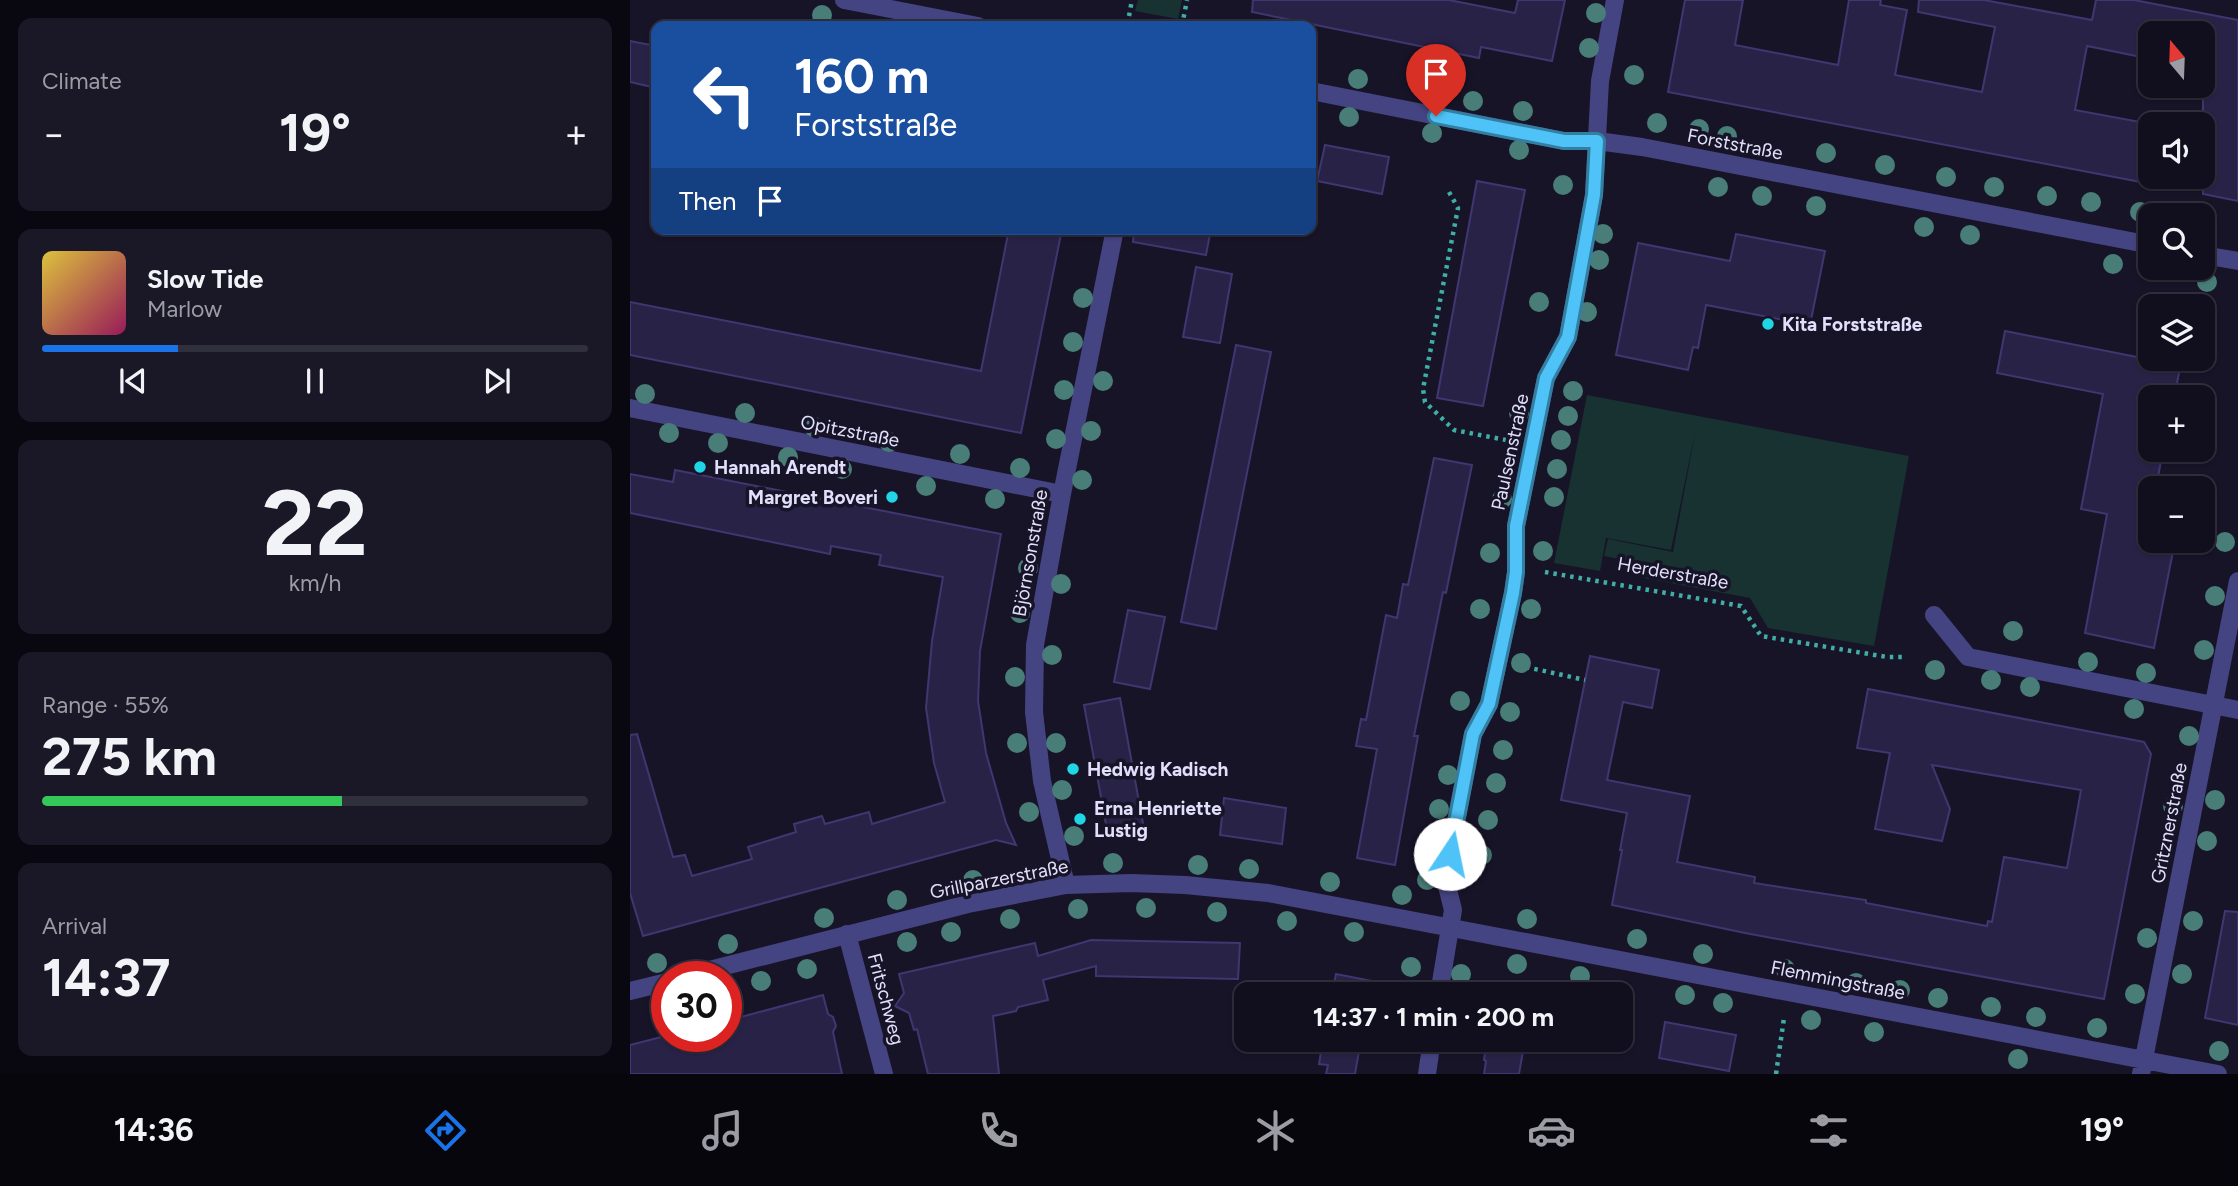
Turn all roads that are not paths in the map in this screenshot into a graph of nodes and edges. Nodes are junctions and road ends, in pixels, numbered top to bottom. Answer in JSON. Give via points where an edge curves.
{"nodes":[{"id":1,"x":844,"y":0,"type":"edge"},
{"id":2,"x":1615,"y":0,"type":"edge"},
{"id":3,"x":952,"y":21,"type":"edge"},
{"id":4,"x":1316,"y":92,"type":"edge"},
{"id":5,"x":1597,"y":141,"type":"junction"},
{"id":6,"x":1114,"y":235,"type":"edge"},
{"id":7,"x":2138,"y":242,"type":"edge"},
{"id":8,"x":2215,"y":257,"type":"edge"},
{"id":9,"x":2238,"y":261,"type":"edge"},
{"id":10,"x":630,"y":408,"type":"edge"},
{"id":11,"x":1062,"y":494,"type":"junction"},
{"id":12,"x":2238,"y":581,"type":"edge"},
{"id":13,"x":1934,"y":615,"type":"dead end"},
{"id":14,"x":2213,"y":705,"type":"junction"},
{"id":15,"x":2238,"y":710,"type":"edge"},
{"id":16,"x":1066,"y":885,"type":"junction"},
{"id":17,"x":1450,"y":928,"type":"junction"},
{"id":18,"x":847,"y":934,"type":"junction"},
{"id":19,"x":742,"y":961,"type":"edge"},
{"id":20,"x":1441,"y":982,"type":"edge"},
{"id":21,"x":651,"y":986,"type":"edge"},
{"id":22,"x":630,"y":992,"type":"edge"},
{"id":23,"x":1430,"y":1052,"type":"edge"},
{"id":24,"x":2143,"y":1067,"type":"edge"},
{"id":25,"x":884,"y":1074,"type":"edge"},
{"id":26,"x":1427,"y":1074,"type":"edge"},
{"id":27,"x":2218,"y":1074,"type":"edge"}],
"edges":[{"from":1,"to":3,"type":"street"},
{"from":2,"to":5,"type":"street","name":"Paulsenstraße","via":[[1600,81]]},
{"from":4,"to":5,"type":"street","name":"Forststraße","via":[[1564,141]]},
{"from":5,"to":7,"type":"street","name":"Forststraße"},
{"from":5,"to":17,"type":"street","name":"Paulsenstraße","via":[[1594,195],[1568,337],[1546,378],[1516,526],[1513,593],[1489,704],[1473,734],[1445,878],[1453,910]]},
{"from":6,"to":11,"type":"street","name":"Björnsonstraße"},
{"from":8,"to":9,"type":"street"},
{"from":10,"to":11,"type":"street","name":"Opitzstraße"},
{"from":11,"to":16,"type":"street","name":"Björnsonstraße","via":[[1035,645],[1034,712],[1042,781]]},
{"from":12,"to":14,"type":"street","name":"Gritznerstraße"},
{"from":13,"to":14,"type":"street","via":[[1968,657]]},
{"from":14,"to":15,"type":"street"},
{"from":14,"to":24,"type":"street","name":"Gritznerstraße"},
{"from":16,"to":17,"type":"street","name":"Grillparzerstraße","via":[[1131,883],[1268,892]]},
{"from":16,"to":18,"type":"street","name":"Grillparzerstraße"},
{"from":17,"to":20,"type":"street","name":"Paulsenstraße"},
{"from":17,"to":24,"type":"street","name":"Flemmingstraße"},
{"from":18,"to":19,"type":"street","name":"Grillparzerstraße"},
{"from":18,"to":25,"type":"street","name":"Fritschweg"},
{"from":21,"to":22,"type":"street"},
{"from":23,"to":26,"type":"street"},
{"from":24,"to":27,"type":"street","name":"Flemmingstraße"}]}
